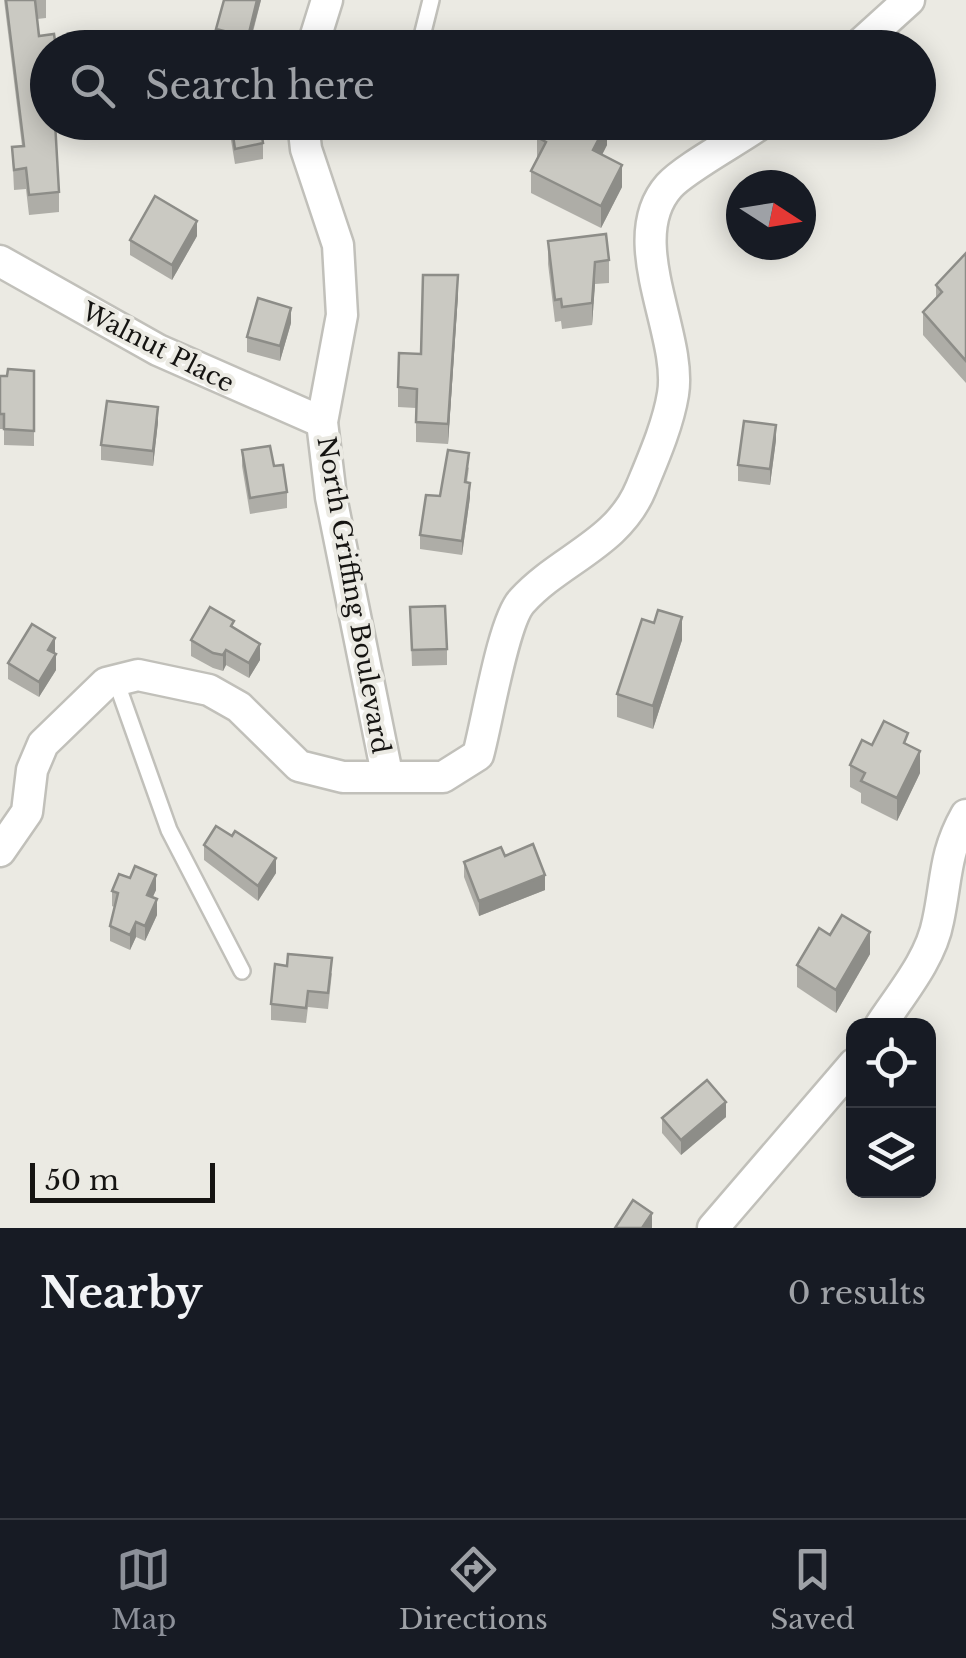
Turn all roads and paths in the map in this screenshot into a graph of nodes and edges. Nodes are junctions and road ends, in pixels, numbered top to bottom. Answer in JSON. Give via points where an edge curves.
{"nodes":[{"id":1,"x":327,"y":0,"type":"edge"},
{"id":2,"x":431,"y":0,"type":"edge"},
{"id":3,"x":909,"y":0,"type":"edge"},
{"id":4,"x":318,"y":30,"type":"edge"},
{"id":5,"x":424,"y":30,"type":"edge"},
{"id":6,"x":876,"y":30,"type":"edge"},
{"id":7,"x":305,"y":140,"type":"edge"},
{"id":8,"x":737,"y":140,"type":"edge"},
{"id":9,"x":0,"y":261,"type":"edge"},
{"id":10,"x":322,"y":422,"type":"junction"},
{"id":11,"x":116,"y":681,"type":"junction"},
{"id":12,"x":388,"y":774,"type":"junction"},
{"id":13,"x":966,"y":814,"type":"edge"},
{"id":14,"x":0,"y":851,"type":"edge"},
{"id":15,"x":242,"y":972,"type":"dead end"},
{"id":16,"x":885,"y":1018,"type":"edge"},
{"id":17,"x":846,"y":1073,"type":"edge"},
{"id":18,"x":714,"y":1228,"type":"edge"}],
"edges":[{"from":1,"to":4,"type":"street"},
{"from":2,"to":5,"type":"lane"},
{"from":3,"to":6,"type":"street"},
{"from":7,"to":10,"type":"street","name":"North Griffing Boulevard","via":[[338,245],[342,316]]},
{"from":8,"to":12,"type":"street","name":"North Griffing Boulevard","via":[[669,186],[656,211],[652,265],[674,354],[673,394],[632,510],[520,603],[478,755],[443,776]]},
{"from":9,"to":10,"type":"street","name":"Walnut Place","via":[[158,350]]},
{"from":10,"to":12,"type":"street","name":"North Griffing Boulevard"},
{"from":11,"to":12,"type":"street","name":"North Griffing Boulevard","via":[[138,675],[208,690],[239,707],[299,766],[344,777]]},
{"from":11,"to":14,"type":"street","via":[[69,714],[43,744],[27,812]]},
{"from":11,"to":15,"type":"lane","via":[[169,830]]},
{"from":13,"to":16,"type":"street","via":[[949,844],[938,923]]},
{"from":17,"to":18,"type":"street"}]}
